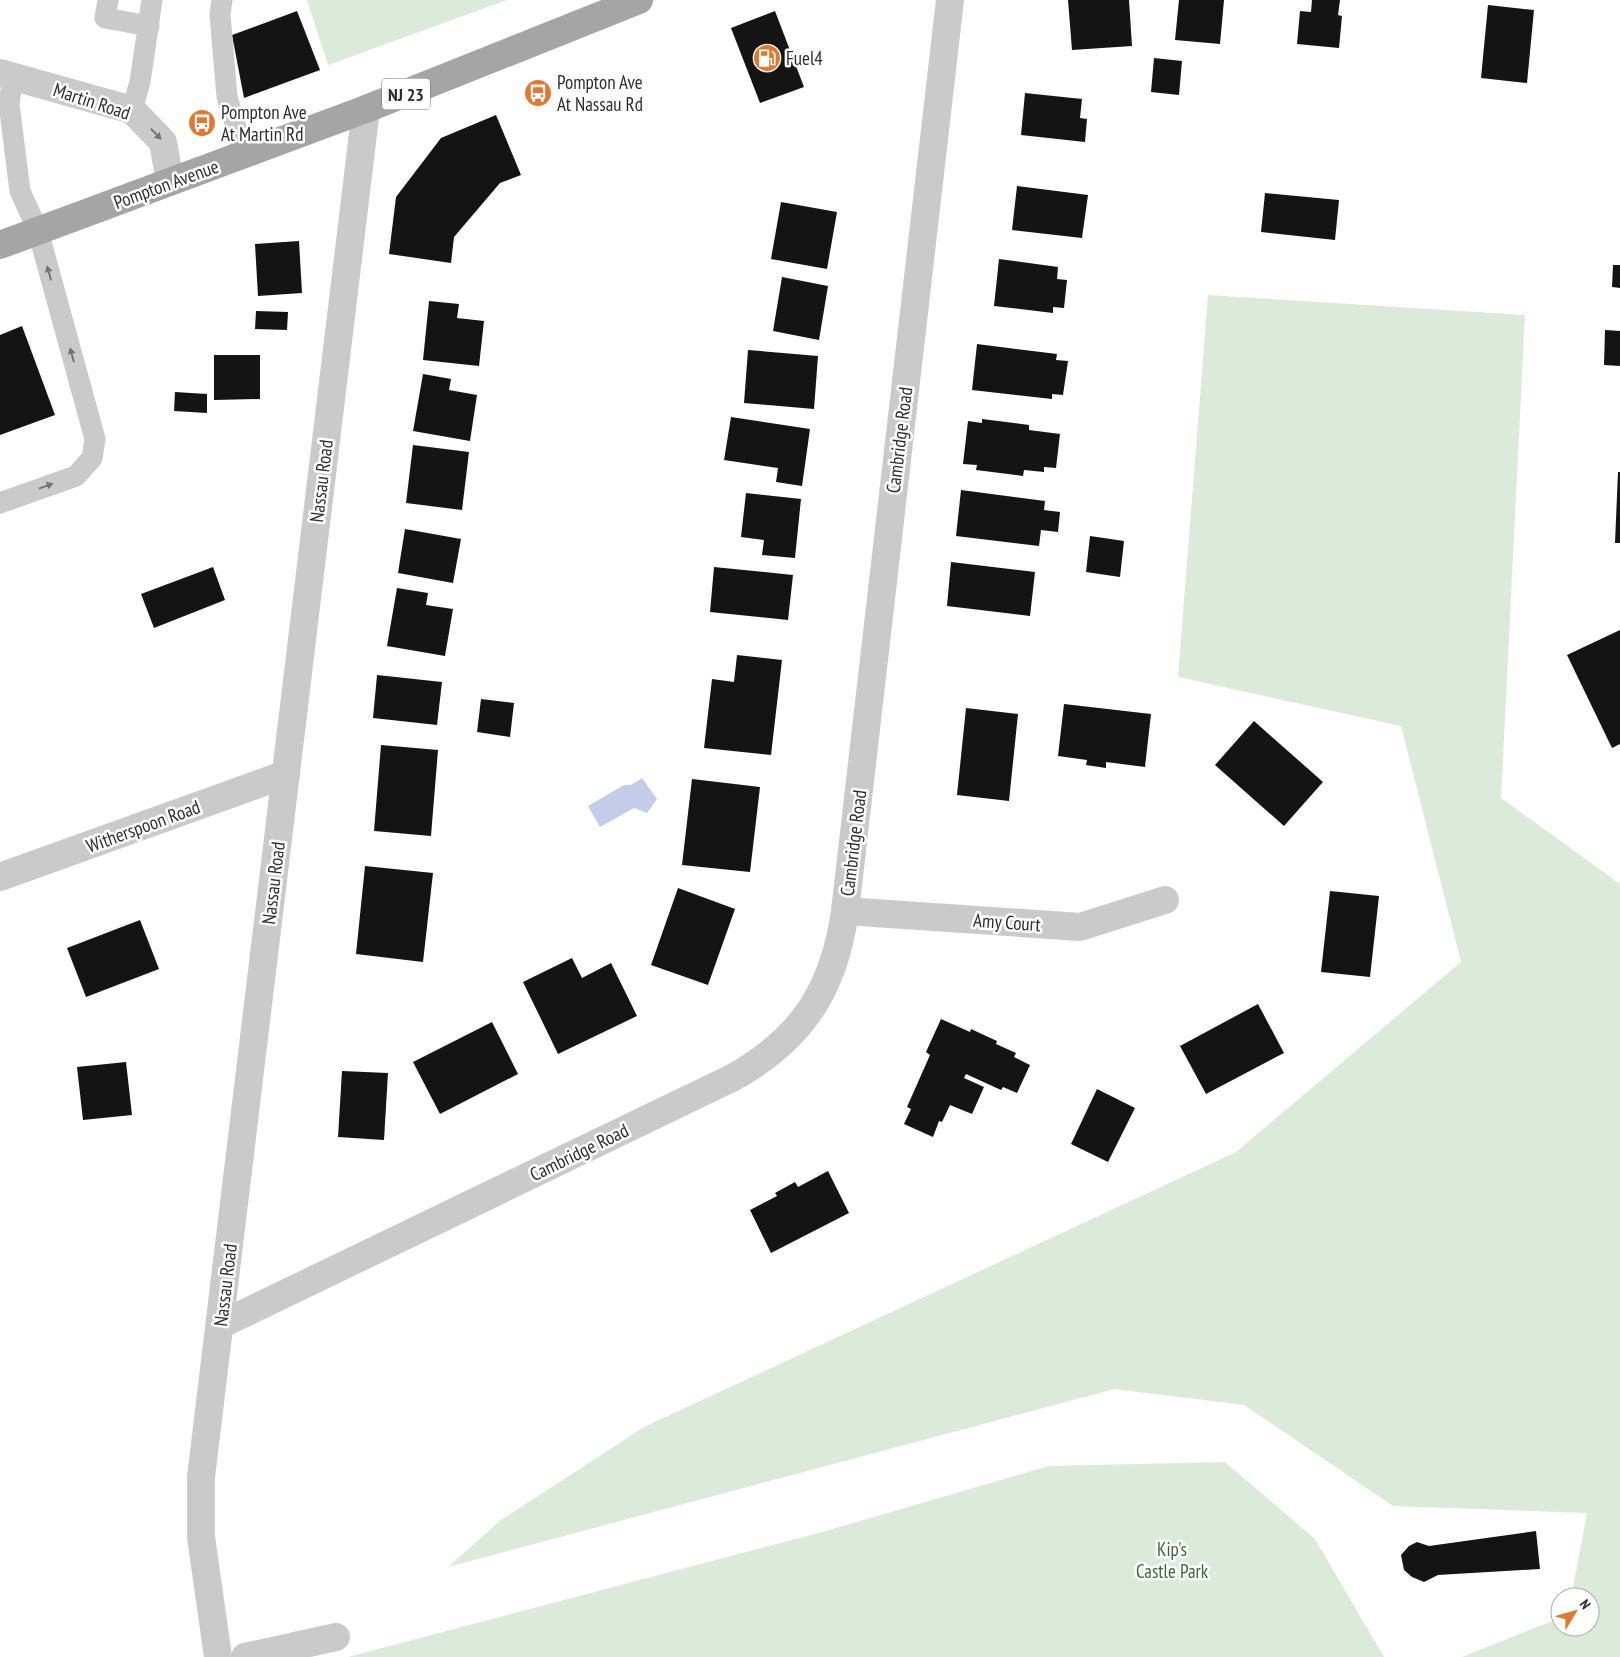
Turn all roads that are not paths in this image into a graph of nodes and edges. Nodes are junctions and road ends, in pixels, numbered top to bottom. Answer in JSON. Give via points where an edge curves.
{"nodes":[{"id":1,"x":108,"y":0,"type":"edge"},
{"id":2,"x":152,"y":0,"type":"edge"},
{"id":3,"x":222,"y":0,"type":"edge"},
{"id":4,"x":639,"y":0,"type":"edge"},
{"id":5,"x":950,"y":0,"type":"edge"},
{"id":6,"x":149,"y":26,"type":"junction"},
{"id":7,"x":7,"y":75,"type":"edge"},
{"id":8,"x":366,"y":109,"type":"junction"},
{"id":9,"x":132,"y":110,"type":"junction"},
{"id":10,"x":244,"y":154,"type":"junction"},
{"id":11,"x":170,"y":182,"type":"junction"},
{"id":12,"x":38,"y":231,"type":"junction"},
{"id":13,"x":0,"y":245,"type":"edge"},
{"id":14,"x":0,"y":503,"type":"edge"},
{"id":15,"x":286,"y":774,"type":"junction"},
{"id":16,"x":0,"y":877,"type":"edge"},
{"id":17,"x":1165,"y":900,"type":"dead end"},
{"id":18,"x":845,"y":911,"type":"junction"},
{"id":19,"x":220,"y":1325,"type":"junction"},
{"id":20,"x":336,"y":1636,"type":"dead end"},
{"id":21,"x":218,"y":1657,"type":"edge"},
{"id":22,"x":245,"y":1657,"type":"edge"}],
"edges":[{"from":1,"to":6,"type":"lane","via":[[105,18]]},
{"from":2,"to":6,"type":"lane"},
{"from":3,"to":10,"type":"lane","via":[[220,15],[227,97]]},
{"from":4,"to":8,"type":"main road","name":"Pompton Avenue","number":"NJ 23"},
{"from":5,"to":18,"type":"street","name":"Cambridge Road"},
{"from":6,"to":9,"type":"lane"},
{"from":7,"to":9,"type":"street","name":"Martin Road"},
{"from":7,"to":12,"type":"lane","via":[[20,191]]},
{"from":8,"to":10,"type":"main road","name":"Pompton Avenue","number":"NJ 23"},
{"from":8,"to":15,"type":"street","name":"Nassau Road"},
{"from":9,"to":11,"type":"street","name":"Martin Road","one_way":true,"via":[[163,142]]},
{"from":10,"to":11,"type":"main road","name":"Pompton Avenue","number":"NJ 23"},
{"from":11,"to":12,"type":"main road","name":"Pompton Avenue","number":"NJ 23"},
{"from":12,"to":13,"type":"main road","name":"Pompton Avenue","number":"NJ 23"},
{"from":14,"to":12,"type":"lane","one_way":true,"via":[[76,476],[92,458],[95,439]]},
{"from":15,"to":16,"type":"street","name":"Witherspoon Road"},
{"from":15,"to":19,"type":"street","name":"Nassau Road"},
{"from":17,"to":18,"type":"street","name":"Amy Court","via":[[1080,927]]},
{"from":18,"to":19,"type":"street","name":"Cambridge Road","via":[[841,938],[824,988],[794,1032],[755,1065]]},
{"from":19,"to":21,"type":"street","name":"Nassau Road","via":[[201,1477],[201,1537]]},
{"from":20,"to":22,"type":"street"}]}
